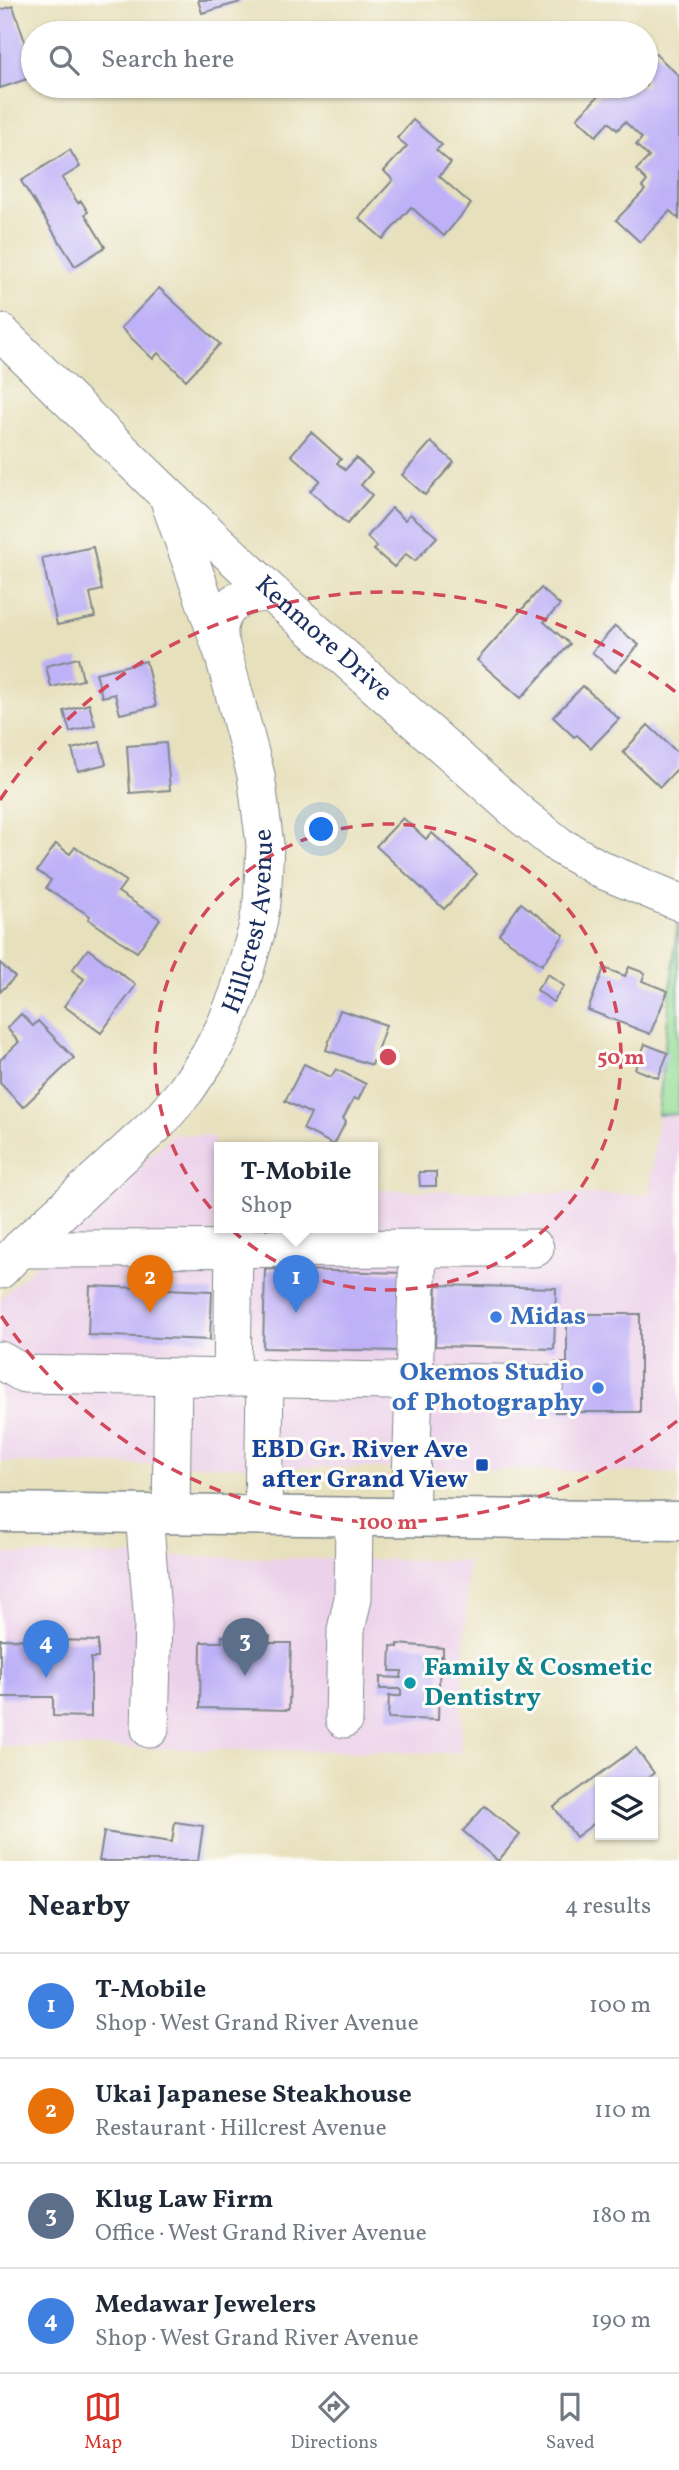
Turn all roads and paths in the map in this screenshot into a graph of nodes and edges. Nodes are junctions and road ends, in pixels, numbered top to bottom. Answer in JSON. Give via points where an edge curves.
{"nodes":[{"id":1,"x":0,"y":332,"type":"edge"},
{"id":2,"x":167,"y":495,"type":"junction"},
{"id":3,"x":273,"y":594,"type":"junction"},
{"id":4,"x":223,"y":653,"type":"junction"},
{"id":5,"x":679,"y":902,"type":"edge"},
{"id":6,"x":234,"y":1248,"type":"junction"},
{"id":7,"x":418,"y":1248,"type":"junction"},
{"id":8,"x":535,"y":1248,"type":"dead end"},
{"id":9,"x":10,"y":1259,"type":"edge"},
{"id":10,"x":0,"y":1360,"type":"edge"},
{"id":11,"x":173,"y":1377,"type":"junction"},
{"id":12,"x":249,"y":1378,"type":"junction"},
{"id":13,"x":414,"y":1381,"type":"junction"},
{"id":14,"x":545,"y":1384,"type":"dead end"},
{"id":15,"x":0,"y":1512,"type":"edge"},
{"id":16,"x":157,"y":1514,"type":"junction"},
{"id":17,"x":263,"y":1516,"type":"junction"},
{"id":18,"x":354,"y":1517,"type":"junction"},
{"id":19,"x":410,"y":1517,"type":"junction"},
{"id":20,"x":679,"y":1521,"type":"edge"},
{"id":21,"x":344,"y":1719,"type":"dead end"},
{"id":22,"x":150,"y":1729,"type":"dead end"}],
"edges":[{"from":1,"to":2,"type":"street","name":"Kenmore Drive"},
{"from":2,"to":3,"type":"street","name":"Kenmore Drive"},
{"from":2,"to":4,"type":"street","name":"Hillcrest Avenue"},
{"from":3,"to":4,"type":"street","via":[[247,594],[227,609],[219,631]]},
{"from":3,"to":5,"type":"street","name":"Kenmore Drive","via":[[560,846]]},
{"from":4,"to":9,"type":"street","name":"Hillcrest Avenue","via":[[256,775],[265,845],[262,904],[238,994],[209,1056],[159,1122]]},
{"from":6,"to":7,"type":"street"},
{"from":6,"to":9,"type":"street"},
{"from":6,"to":12,"type":"street"},
{"from":7,"to":8,"type":"street"},
{"from":7,"to":13,"type":"street"},
{"from":10,"to":11,"type":"street","via":[[24,1374]]},
{"from":11,"to":12,"type":"street"},
{"from":11,"to":16,"type":"street"},
{"from":12,"to":13,"type":"street"},
{"from":12,"to":17,"type":"street"},
{"from":13,"to":14,"type":"street"},
{"from":13,"to":19,"type":"street"},
{"from":15,"to":16,"type":"main road"},
{"from":16,"to":17,"type":"main road"},
{"from":16,"to":22,"type":"street"},
{"from":17,"to":18,"type":"main road"},
{"from":18,"to":19,"type":"main road"},
{"from":18,"to":21,"type":"street"},
{"from":19,"to":20,"type":"main road"}]}
